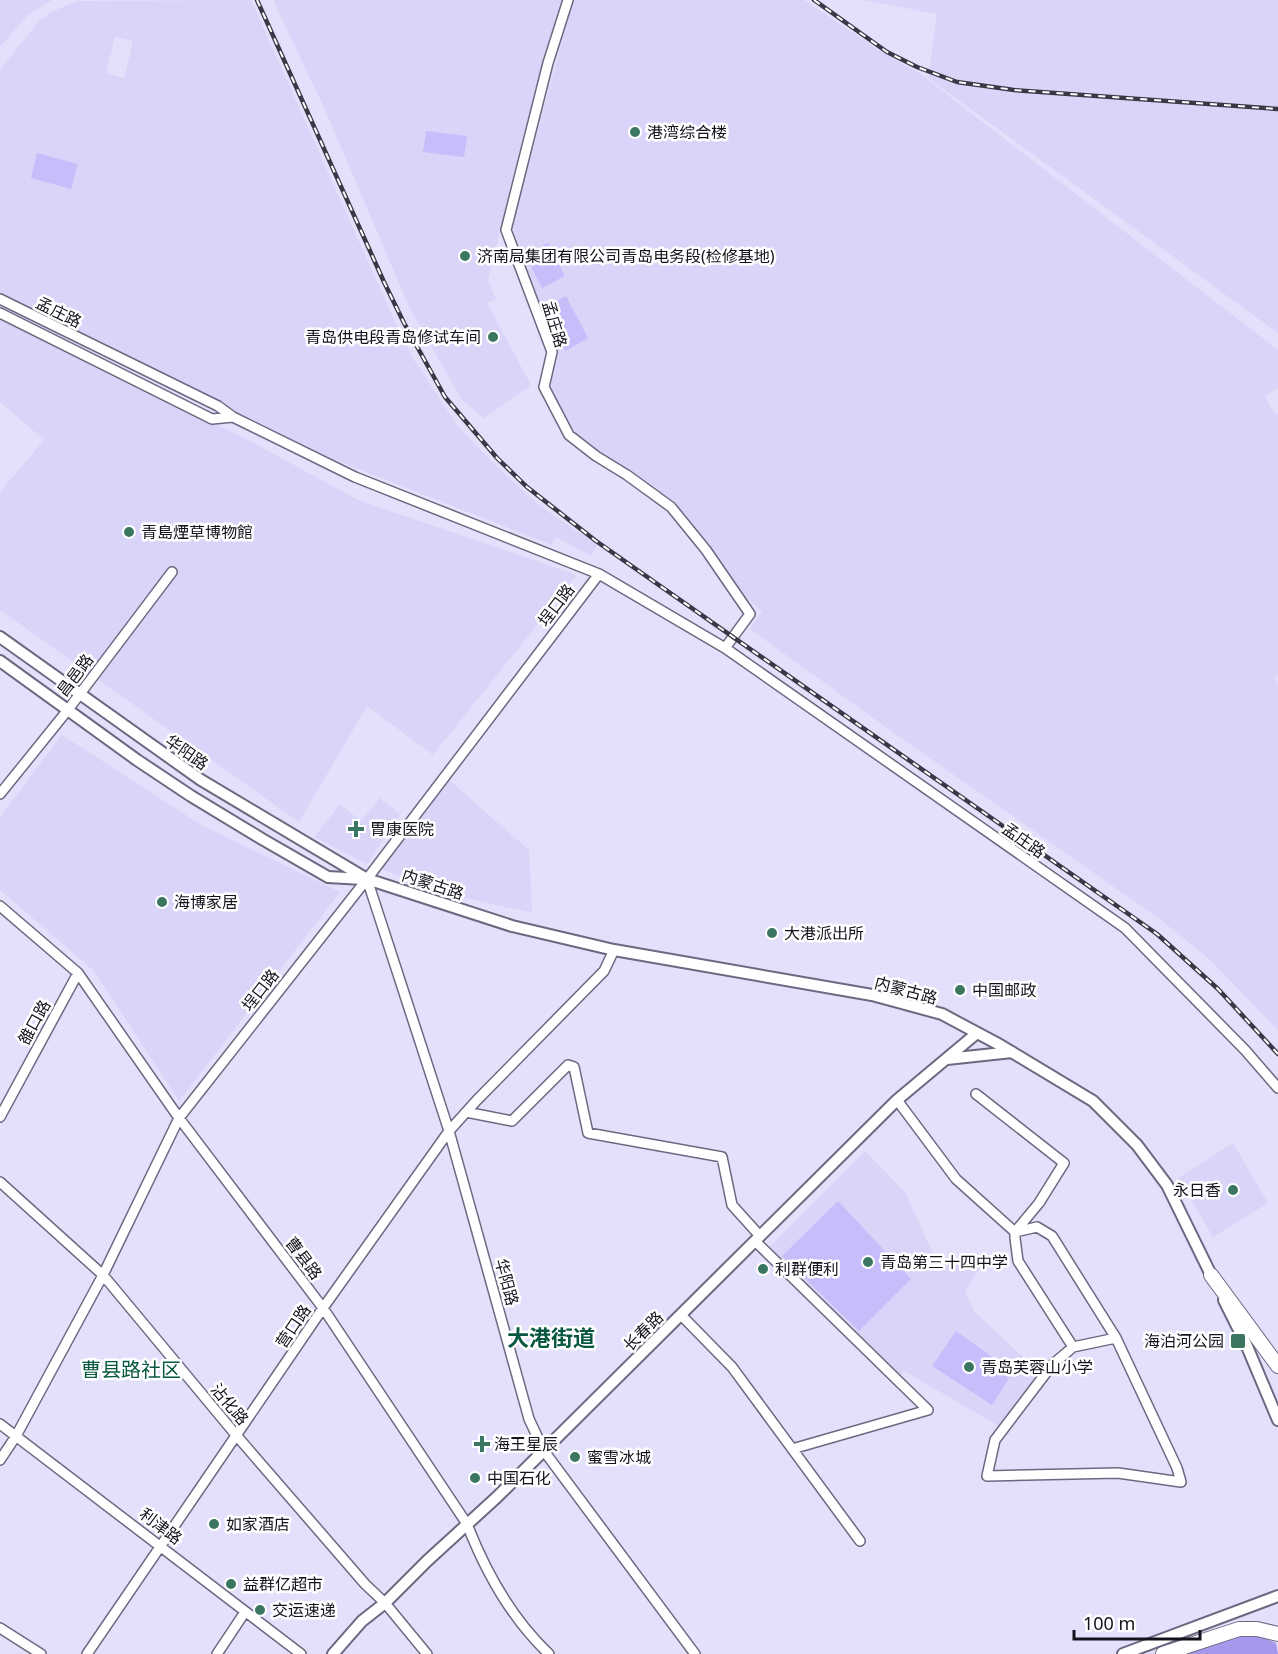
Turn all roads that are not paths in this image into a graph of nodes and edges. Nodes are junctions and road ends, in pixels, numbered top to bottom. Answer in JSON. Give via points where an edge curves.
{"nodes":[{"id":1,"x":568,"y":0,"type":"edge"},
{"id":2,"x":0,"y":300,"type":"edge"},
{"id":3,"x":0,"y":313,"type":"edge"},
{"id":4,"x":233,"y":417,"type":"junction"},
{"id":5,"x":172,"y":572,"type":"dead end"},
{"id":6,"x":599,"y":574,"type":"junction"},
{"id":7,"x":0,"y":637,"type":"edge"},
{"id":8,"x":725,"y":648,"type":"junction"},
{"id":9,"x":0,"y":661,"type":"edge"},
{"id":10,"x":79,"y":694,"type":"junction"},
{"id":11,"x":67,"y":711,"type":"junction"},
{"id":12,"x":0,"y":794,"type":"edge"},
{"id":13,"x":367,"y":879,"type":"junction"},
{"id":14,"x":0,"y":906,"type":"edge"},
{"id":15,"x":614,"y":950,"type":"junction"},
{"id":16,"x":78,"y":973,"type":"junction"},
{"id":17,"x":976,"y":1033,"type":"junction"},
{"id":18,"x":1012,"y":1052,"type":"junction"},
{"id":19,"x":946,"y":1059,"type":"junction"},
{"id":20,"x":1278,"y":1088,"type":"edge"},
{"id":21,"x":976,"y":1094,"type":"dead end"},
{"id":22,"x":897,"y":1100,"type":"junction"},
{"id":23,"x":466,"y":1112,"type":"junction"},
{"id":24,"x":0,"y":1117,"type":"edge"},
{"id":25,"x":179,"y":1118,"type":"junction"},
{"id":26,"x":449,"y":1131,"type":"junction"},
{"id":27,"x":0,"y":1182,"type":"edge"},
{"id":28,"x":1016,"y":1232,"type":"junction"},
{"id":29,"x":758,"y":1238,"type":"junction"},
{"id":30,"x":103,"y":1275,"type":"junction"},
{"id":31,"x":1211,"y":1275,"type":"junction"},
{"id":32,"x":323,"y":1308,"type":"junction"},
{"id":33,"x":681,"y":1315,"type":"junction"},
{"id":34,"x":1116,"y":1338,"type":"junction"},
{"id":35,"x":1073,"y":1347,"type":"junction"},
{"id":36,"x":1278,"y":1366,"type":"edge"},
{"id":37,"x":1278,"y":1420,"type":"edge"},
{"id":38,"x":0,"y":1424,"type":"edge"},
{"id":39,"x":236,"y":1435,"type":"junction"},
{"id":40,"x":16,"y":1436,"type":"junction"},
{"id":41,"x":792,"y":1449,"type":"junction"},
{"id":42,"x":544,"y":1450,"type":"junction"},
{"id":43,"x":0,"y":1460,"type":"edge"},
{"id":44,"x":467,"y":1524,"type":"junction"},
{"id":45,"x":860,"y":1541,"type":"dead end"},
{"id":46,"x":161,"y":1546,"type":"junction"},
{"id":47,"x":1278,"y":1596,"type":"edge"},
{"id":48,"x":386,"y":1603,"type":"junction"},
{"id":49,"x":245,"y":1611,"type":"junction"},
{"id":50,"x":0,"y":1628,"type":"edge"},
{"id":51,"x":1278,"y":1634,"type":"edge"},
{"id":52,"x":41,"y":1654,"type":"edge"},
{"id":53,"x":87,"y":1654,"type":"edge"},
{"id":54,"x":218,"y":1654,"type":"edge"},
{"id":55,"x":302,"y":1654,"type":"edge"},
{"id":56,"x":333,"y":1654,"type":"edge"},
{"id":57,"x":427,"y":1654,"type":"edge"},
{"id":58,"x":549,"y":1654,"type":"edge"},
{"id":59,"x":695,"y":1654,"type":"edge"},
{"id":60,"x":1123,"y":1654,"type":"edge"},
{"id":61,"x":1163,"y":1654,"type":"edge"}],
"edges":[{"from":1,"to":8,"type":"street","name":"孟庄路","via":[[506,230],[552,352],[544,387],[569,435],[670,507],[706,550],[750,614]]},
{"from":2,"to":4,"type":"street","name":"孟庄路","via":[[218,406]]},
{"from":3,"to":4,"type":"street","name":"孟庄路","via":[[212,419]]},
{"from":4,"to":6,"type":"street","name":"孟庄路","via":[[356,477]]},
{"from":5,"to":10,"type":"street","name":"昌邑路"},
{"from":6,"to":8,"type":"street","name":"孟庄路"},
{"from":6,"to":13,"type":"street","name":"埕口路"},
{"from":7,"to":10,"type":"main road","name":"华阳路"},
{"from":8,"to":20,"type":"street","name":"孟庄路","via":[[1125,928]]},
{"from":9,"to":11,"type":"main road","name":"华阳路"},
{"from":10,"to":11,"type":"street","name":"昌邑路"},
{"from":10,"to":13,"type":"main road","name":"华阳路","via":[[201,780]]},
{"from":11,"to":12,"type":"street","name":"昌邑路"},
{"from":11,"to":13,"type":"main road","name":"华阳路","via":[[191,796],[319,871],[328,876]]},
{"from":13,"to":15,"type":"main road","name":"内蒙古路","via":[[512,926]]},
{"from":13,"to":25,"type":"street","name":"埕口路"},
{"from":13,"to":26,"type":"street","name":"华阳路"},
{"from":14,"to":16,"type":"street","name":"曹县路"},
{"from":15,"to":17,"type":"main road","name":"内蒙古路","via":[[872,995],[942,1014]]},
{"from":15,"to":23,"type":"street","name":"营口路","via":[[604,971]]},
{"from":16,"to":24,"type":"street","name":"雒口路"},
{"from":16,"to":25,"type":"street","name":"曹县路"},
{"from":17,"to":18,"type":"main road","name":"内蒙古路"},
{"from":17,"to":19,"type":"main road","name":"长春路"},
{"from":18,"to":19,"type":"main road"},
{"from":18,"to":31,"type":"main road","name":"内蒙古路","via":[[1093,1101],[1137,1145],[1167,1185]]},
{"from":19,"to":22,"type":"main road","name":"长春路"},
{"from":21,"to":28,"type":"street","via":[[1064,1163]]},
{"from":22,"to":28,"type":"street","via":[[956,1179]]},
{"from":22,"to":29,"type":"main road","name":"长春路"},
{"from":23,"to":26,"type":"street","name":"营口路"},
{"from":23,"to":29,"type":"street","via":[[512,1121],[568,1065],[574,1067],[588,1133],[722,1157],[732,1205]]},
{"from":25,"to":30,"type":"street","name":"埕口路"},
{"from":25,"to":32,"type":"street","name":"曹县路"},
{"from":26,"to":32,"type":"street","name":"营口路"},
{"from":26,"to":42,"type":"street","name":"华阳路","via":[[529,1419]]},
{"from":27,"to":30,"type":"street","name":"沾化路"},
{"from":28,"to":34,"type":"street","via":[[1037,1227],[1052,1236]]},
{"from":28,"to":35,"type":"street","via":[[1018,1261]]},
{"from":29,"to":33,"type":"main road","name":"长春路"},
{"from":29,"to":41,"type":"street","via":[[928,1410]]},
{"from":30,"to":39,"type":"street","name":"沾化路"},
{"from":30,"to":40,"type":"street","name":"埕口路"},
{"from":31,"to":36,"type":"highway"},
{"from":31,"to":37,"type":"main road","name":"内蒙古路"},
{"from":32,"to":39,"type":"street","name":"营口路"},
{"from":32,"to":44,"type":"street","name":"曹县路"},
{"from":33,"to":41,"type":"street","via":[[732,1367]]},
{"from":33,"to":42,"type":"main road","name":"长春路"},
{"from":34,"to":35,"type":"street"},
{"from":34,"to":35,"type":"street","via":[[1181,1482],[1118,1473],[987,1476],[995,1440],[1052,1365]]},
{"from":38,"to":40,"type":"street","name":"利津路"},
{"from":39,"to":46,"type":"street","name":"营口路"},
{"from":39,"to":48,"type":"street","name":"沾化路","via":[[365,1584]]},
{"from":40,"to":43,"type":"street","name":"埕口路"},
{"from":40,"to":46,"type":"street","name":"利津路"},
{"from":41,"to":45,"type":"street"},
{"from":42,"to":44,"type":"main road","name":"长春路"},
{"from":42,"to":59,"type":"street","name":"华阳路"},
{"from":44,"to":48,"type":"main road","name":"长春路"},
{"from":44,"to":58,"type":"street","name":"曹县路","via":[[479,1557],[511,1612]]},
{"from":46,"to":49,"type":"street","name":"利津路"},
{"from":46,"to":53,"type":"street","name":"营口路"},
{"from":47,"to":60,"type":"main road"},
{"from":48,"to":56,"type":"main road","name":"长春路","via":[[362,1621]]},
{"from":48,"to":57,"type":"street","name":"沾化路"},
{"from":49,"to":54,"type":"street"},
{"from":49,"to":55,"type":"street","name":"利津路"},
{"from":50,"to":52,"type":"street"},
{"from":51,"to":61,"type":"highway","via":[[1239,1629]]}]}
